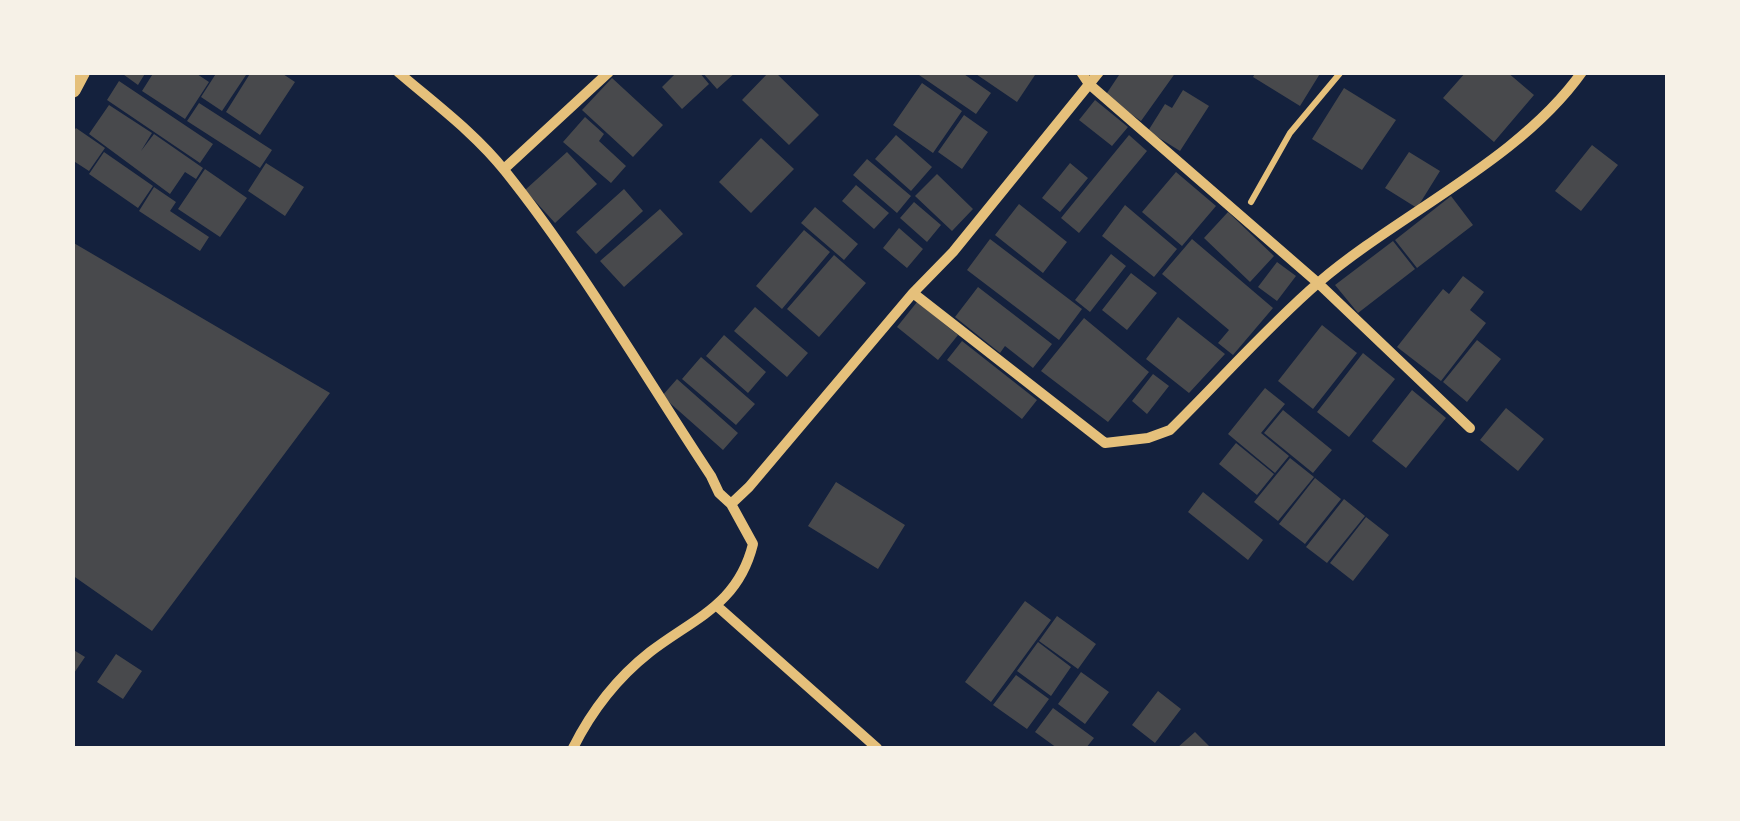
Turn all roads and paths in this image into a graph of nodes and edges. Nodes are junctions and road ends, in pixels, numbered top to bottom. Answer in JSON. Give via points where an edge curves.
{"nodes":[{"id":1,"x":81,"y":72,"type":"edge"},
{"id":2,"x":398,"y":72,"type":"edge"},
{"id":3,"x":608,"y":72,"type":"edge"},
{"id":4,"x":1081,"y":72,"type":"edge"},
{"id":5,"x":1099,"y":72,"type":"edge"},
{"id":6,"x":1341,"y":72,"type":"edge"},
{"id":7,"x":1582,"y":72,"type":"edge"},
{"id":8,"x":1089,"y":84,"type":"junction"},
{"id":9,"x":72,"y":89,"type":"edge"},
{"id":10,"x":504,"y":169,"type":"junction"},
{"id":11,"x":1242,"y":216,"type":"junction"},
{"id":12,"x":1318,"y":282,"type":"junction"},
{"id":13,"x":913,"y":293,"type":"junction"},
{"id":14,"x":1470,"y":428,"type":"dead end"},
{"id":15,"x":731,"y":504,"type":"junction"},
{"id":16,"x":717,"y":606,"type":"junction"},
{"id":17,"x":573,"y":748,"type":"edge"},
{"id":18,"x":877,"y":748,"type":"edge"}],
"edges":[{"from":1,"to":9,"type":"street"},
{"from":2,"to":10,"type":"street"},
{"from":3,"to":10,"type":"street"},
{"from":4,"to":8,"type":"street"},
{"from":5,"to":8,"type":"street"},
{"from":6,"to":11,"type":"path","via":[[1290,133]]},
{"from":7,"to":12,"type":"street","via":[[1549,111],[1485,162]]},
{"from":8,"to":11,"type":"street"},
{"from":8,"to":13,"type":"street"},
{"from":10,"to":15,"type":"street"},
{"from":11,"to":12,"type":"street"},
{"from":12,"to":13,"type":"street","via":[[1170,430],[1104,443]]},
{"from":12,"to":14,"type":"street"},
{"from":13,"to":15,"type":"street"},
{"from":15,"to":16,"type":"street","via":[[753,544],[747,570]]},
{"from":16,"to":17,"type":"street","via":[[648,654],[607,693]]},
{"from":16,"to":18,"type":"street"}]}
